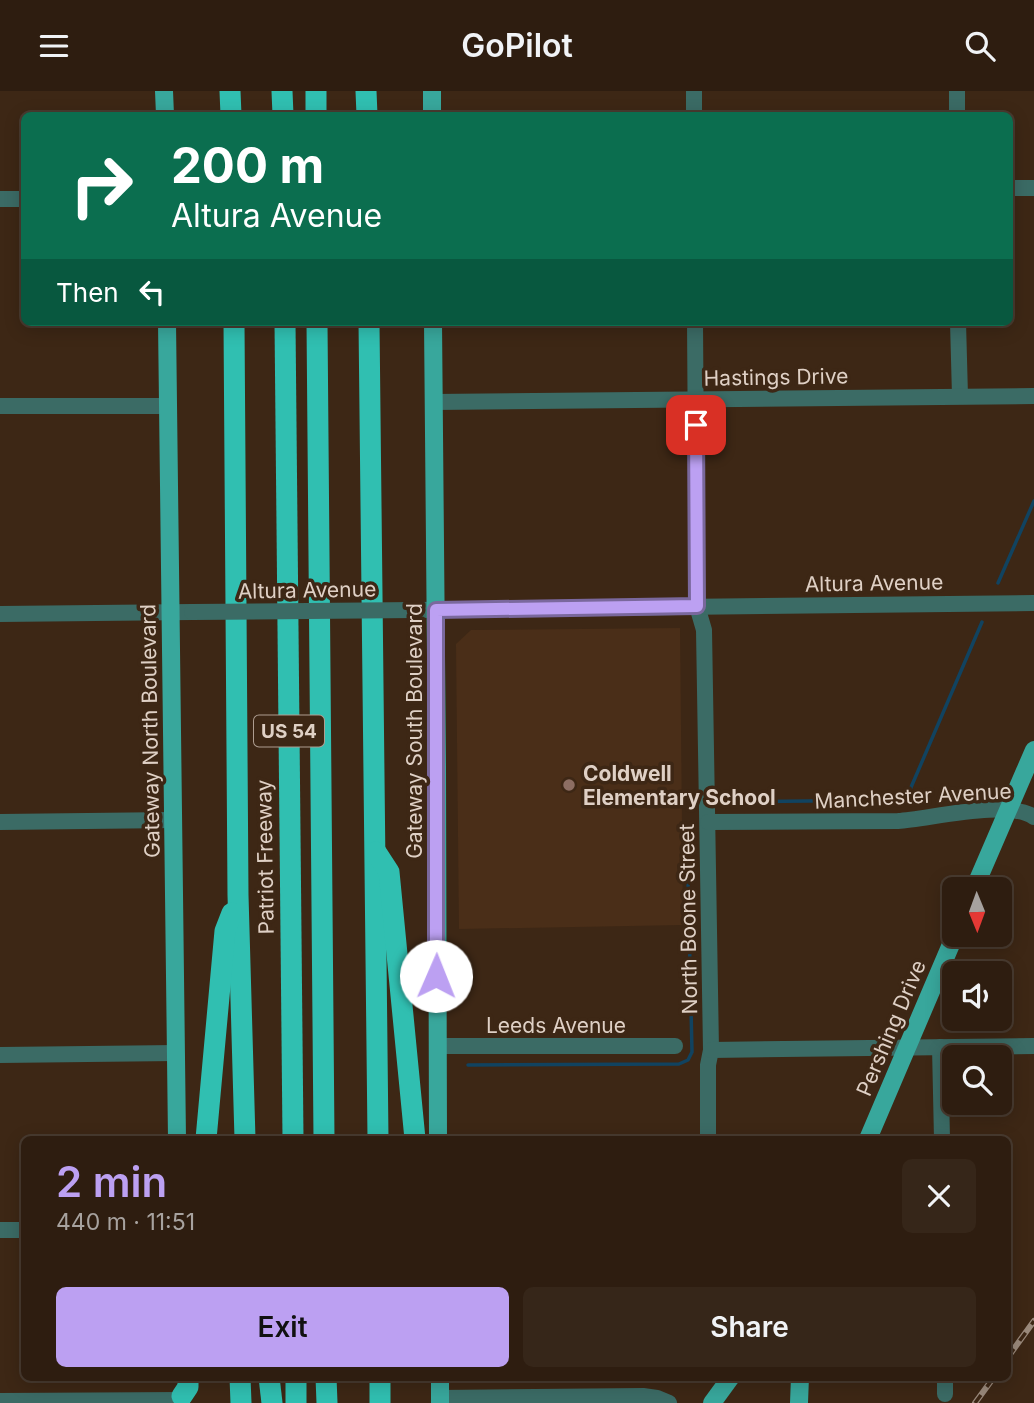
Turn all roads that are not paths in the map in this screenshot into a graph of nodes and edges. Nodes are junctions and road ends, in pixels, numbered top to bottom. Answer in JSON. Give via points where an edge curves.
{"nodes":[{"id":1,"x":164,"y":91,"type":"edge"},
{"id":2,"x":230,"y":91,"type":"edge"},
{"id":3,"x":282,"y":91,"type":"edge"},
{"id":4,"x":316,"y":91,"type":"edge"},
{"id":5,"x":366,"y":91,"type":"edge"},
{"id":6,"x":432,"y":91,"type":"edge"},
{"id":7,"x":694,"y":91,"type":"edge"},
{"id":8,"x":957,"y":91,"type":"edge"},
{"id":9,"x":165,"y":112,"type":"edge"},
{"id":10,"x":231,"y":112,"type":"edge"},
{"id":11,"x":283,"y":112,"type":"edge"},
{"id":12,"x":316,"y":112,"type":"edge"},
{"id":13,"x":367,"y":112,"type":"edge"},
{"id":14,"x":432,"y":112,"type":"edge"},
{"id":15,"x":694,"y":112,"type":"edge"},
{"id":16,"x":957,"y":112,"type":"edge"},
{"id":17,"x":1013,"y":188,"type":"edge"},
{"id":18,"x":1034,"y":188,"type":"edge"},
{"id":19,"x":0,"y":199,"type":"edge"},
{"id":20,"x":21,"y":199,"type":"edge"},
{"id":21,"x":167,"y":326,"type":"edge"},
{"id":22,"x":234,"y":326,"type":"edge"},
{"id":23,"x":285,"y":326,"type":"edge"},
{"id":24,"x":317,"y":326,"type":"edge"},
{"id":25,"x":369,"y":326,"type":"edge"},
{"id":26,"x":433,"y":326,"type":"edge"},
{"id":27,"x":695,"y":326,"type":"edge"},
{"id":28,"x":958,"y":326,"type":"edge"},
{"id":29,"x":960,"y":396,"type":"junction"},
{"id":30,"x":1034,"y":396,"type":"edge"},
{"id":31,"x":695,"y":400,"type":"junction"},
{"id":32,"x":434,"y":402,"type":"junction"},
{"id":33,"x":0,"y":406,"type":"edge"},
{"id":34,"x":168,"y":406,"type":"junction"},
{"id":35,"x":1034,"y":603,"type":"edge"},
{"id":36,"x":697,"y":606,"type":"junction"},
{"id":37,"x":436,"y":610,"type":"junction"},
{"id":38,"x":172,"y":612,"type":"junction"},
{"id":39,"x":0,"y":614,"type":"edge"},
{"id":40,"x":1034,"y":750,"type":"edge"},
{"id":41,"x":1008,"y":811,"type":"junction"},
{"id":42,"x":1034,"y":817,"type":"edge"},
{"id":43,"x":173,"y":820,"type":"junction"},
{"id":44,"x":0,"y":821,"type":"edge"},
{"id":45,"x":708,"y":823,"type":"junction"},
{"id":46,"x":374,"y":849,"type":"junction"},
{"id":47,"x":979,"y":877,"type":"edge"},
{"id":48,"x":238,"y":895,"type":"junction"},
{"id":49,"x":950,"y":947,"type":"edge"},
{"id":50,"x":437,"y":1046,"type":"junction"},
{"id":51,"x":675,"y":1046,"type":"dead end"},
{"id":52,"x":1034,"y":1046,"type":"edge"},
{"id":53,"x":940,"y":1047,"type":"junction"},
{"id":54,"x":906,"y":1048,"type":"junction"},
{"id":55,"x":710,"y":1050,"type":"junction"},
{"id":56,"x":176,"y":1053,"type":"junction"},
{"id":57,"x":0,"y":1055,"type":"edge"},
{"id":58,"x":177,"y":1136,"type":"edge"},
{"id":59,"x":206,"y":1136,"type":"edge"},
{"id":60,"x":245,"y":1136,"type":"edge"},
{"id":61,"x":293,"y":1136,"type":"edge"},
{"id":62,"x":324,"y":1136,"type":"edge"},
{"id":63,"x":377,"y":1136,"type":"edge"},
{"id":64,"x":415,"y":1136,"type":"edge"},
{"id":65,"x":438,"y":1136,"type":"edge"},
{"id":66,"x":708,"y":1136,"type":"edge"},
{"id":67,"x":869,"y":1136,"type":"edge"},
{"id":68,"x":942,"y":1136,"type":"edge"},
{"id":69,"x":0,"y":1230,"type":"edge"},
{"id":70,"x":21,"y":1230,"type":"edge"},
{"id":71,"x":240,"y":1381,"type":"edge"},
{"id":72,"x":270,"y":1381,"type":"edge"},
{"id":73,"x":296,"y":1381,"type":"edge"},
{"id":74,"x":326,"y":1381,"type":"edge"},
{"id":75,"x":380,"y":1381,"type":"edge"},
{"id":76,"x":440,"y":1381,"type":"edge"},
{"id":77,"x":728,"y":1381,"type":"edge"},
{"id":78,"x":800,"y":1381,"type":"edge"},
{"id":79,"x":183,"y":1391,"type":"edge"},
{"id":80,"x":0,"y":1401,"type":"edge"},
{"id":81,"x":440,"y":1401,"type":"edge"},
{"id":82,"x":241,"y":1403,"type":"edge"},
{"id":83,"x":272,"y":1403,"type":"edge"},
{"id":84,"x":296,"y":1403,"type":"edge"},
{"id":85,"x":327,"y":1403,"type":"edge"},
{"id":86,"x":380,"y":1403,"type":"edge"},
{"id":87,"x":669,"y":1403,"type":"edge"},
{"id":88,"x":712,"y":1403,"type":"edge"},
{"id":89,"x":799,"y":1403,"type":"edge"}],
"edges":[{"from":1,"to":9,"type":"main road"},
{"from":2,"to":10,"type":"highway"},
{"from":3,"to":11,"type":"highway"},
{"from":4,"to":12,"type":"highway"},
{"from":5,"to":13,"type":"highway"},
{"from":6,"to":14,"type":"main road"},
{"from":7,"to":15,"type":"street"},
{"from":8,"to":16,"type":"street"},
{"from":17,"to":18,"type":"street"},
{"from":19,"to":20,"type":"street"},
{"from":21,"to":34,"type":"main road","name":"Gateway North Boulevard"},
{"from":22,"to":48,"type":"highway"},
{"from":23,"to":61,"type":"highway","name":"Patriot Freeway","number":"US 54"},
{"from":24,"to":62,"type":"highway","number":"US 54"},
{"from":25,"to":46,"type":"highway"},
{"from":26,"to":32,"type":"main road","name":"Gateway South Boulevard"},
{"from":27,"to":31,"type":"street","name":"North Boone Street"},
{"from":28,"to":29,"type":"street"},
{"from":29,"to":30,"type":"street","name":"Hastings Drive"},
{"from":29,"to":31,"type":"street","name":"Hastings Drive"},
{"from":31,"to":32,"type":"street","name":"Hastings Drive"},
{"from":31,"to":36,"type":"street","name":"North Boone Street"},
{"from":32,"to":37,"type":"main road","name":"Gateway South Boulevard"},
{"from":33,"to":34,"type":"street"},
{"from":34,"to":38,"type":"main road","name":"Gateway North Boulevard"},
{"from":35,"to":36,"type":"street","name":"Altura Avenue"},
{"from":36,"to":37,"type":"street","name":"Altura Avenue"},
{"from":36,"to":45,"type":"street","name":"North Boone Street","via":[[704,630]]},
{"from":37,"to":38,"type":"street","name":"Altura Avenue","bridge":true},
{"from":37,"to":50,"type":"main road","name":"Gateway South Boulevard"},
{"from":38,"to":39,"type":"street","name":"Altura Avenue"},
{"from":38,"to":43,"type":"main road","name":"Gateway North Boulevard"},
{"from":40,"to":41,"type":"main road"},
{"from":41,"to":42,"type":"street","name":"Manchester Avenue"},
{"from":41,"to":45,"type":"street","name":"Manchester Avenue","via":[[956,812],[898,821]]},
{"from":41,"to":47,"type":"main road"},
{"from":43,"to":44,"type":"street"},
{"from":43,"to":56,"type":"main road","name":"Gateway North Boulevard"},
{"from":45,"to":55,"type":"street","name":"North Boone Street"},
{"from":46,"to":63,"type":"highway"},
{"from":46,"to":64,"type":"highway","via":[[389,872]]},
{"from":48,"to":59,"type":"highway","via":[[225,932]]},
{"from":48,"to":60,"type":"highway"},
{"from":49,"to":54,"type":"main road","name":"Pershing Drive"},
{"from":50,"to":51,"type":"street","name":"Leeds Avenue"},
{"from":50,"to":65,"type":"main road","name":"Gateway South Boulevard"},
{"from":52,"to":53,"type":"street"},
{"from":53,"to":54,"type":"street"},
{"from":53,"to":68,"type":"street"},
{"from":54,"to":55,"type":"street"},
{"from":54,"to":67,"type":"main road","name":"Pershing Drive"},
{"from":55,"to":66,"type":"street","name":"North Boone Street"},
{"from":56,"to":57,"type":"street"},
{"from":56,"to":58,"type":"main road","name":"Gateway North Boulevard"},
{"from":69,"to":70,"type":"street"},
{"from":71,"to":82,"type":"highway"},
{"from":72,"to":83,"type":"highway"},
{"from":73,"to":84,"type":"highway"},
{"from":74,"to":85,"type":"highway"},
{"from":75,"to":86,"type":"highway"},
{"from":76,"to":81,"type":"main road"},
{"from":77,"to":88,"type":"main road"},
{"from":78,"to":89,"type":"main road"},
{"from":79,"to":80,"type":"street"},
{"from":81,"to":87,"type":"street","via":[[643,1396]]}]}
